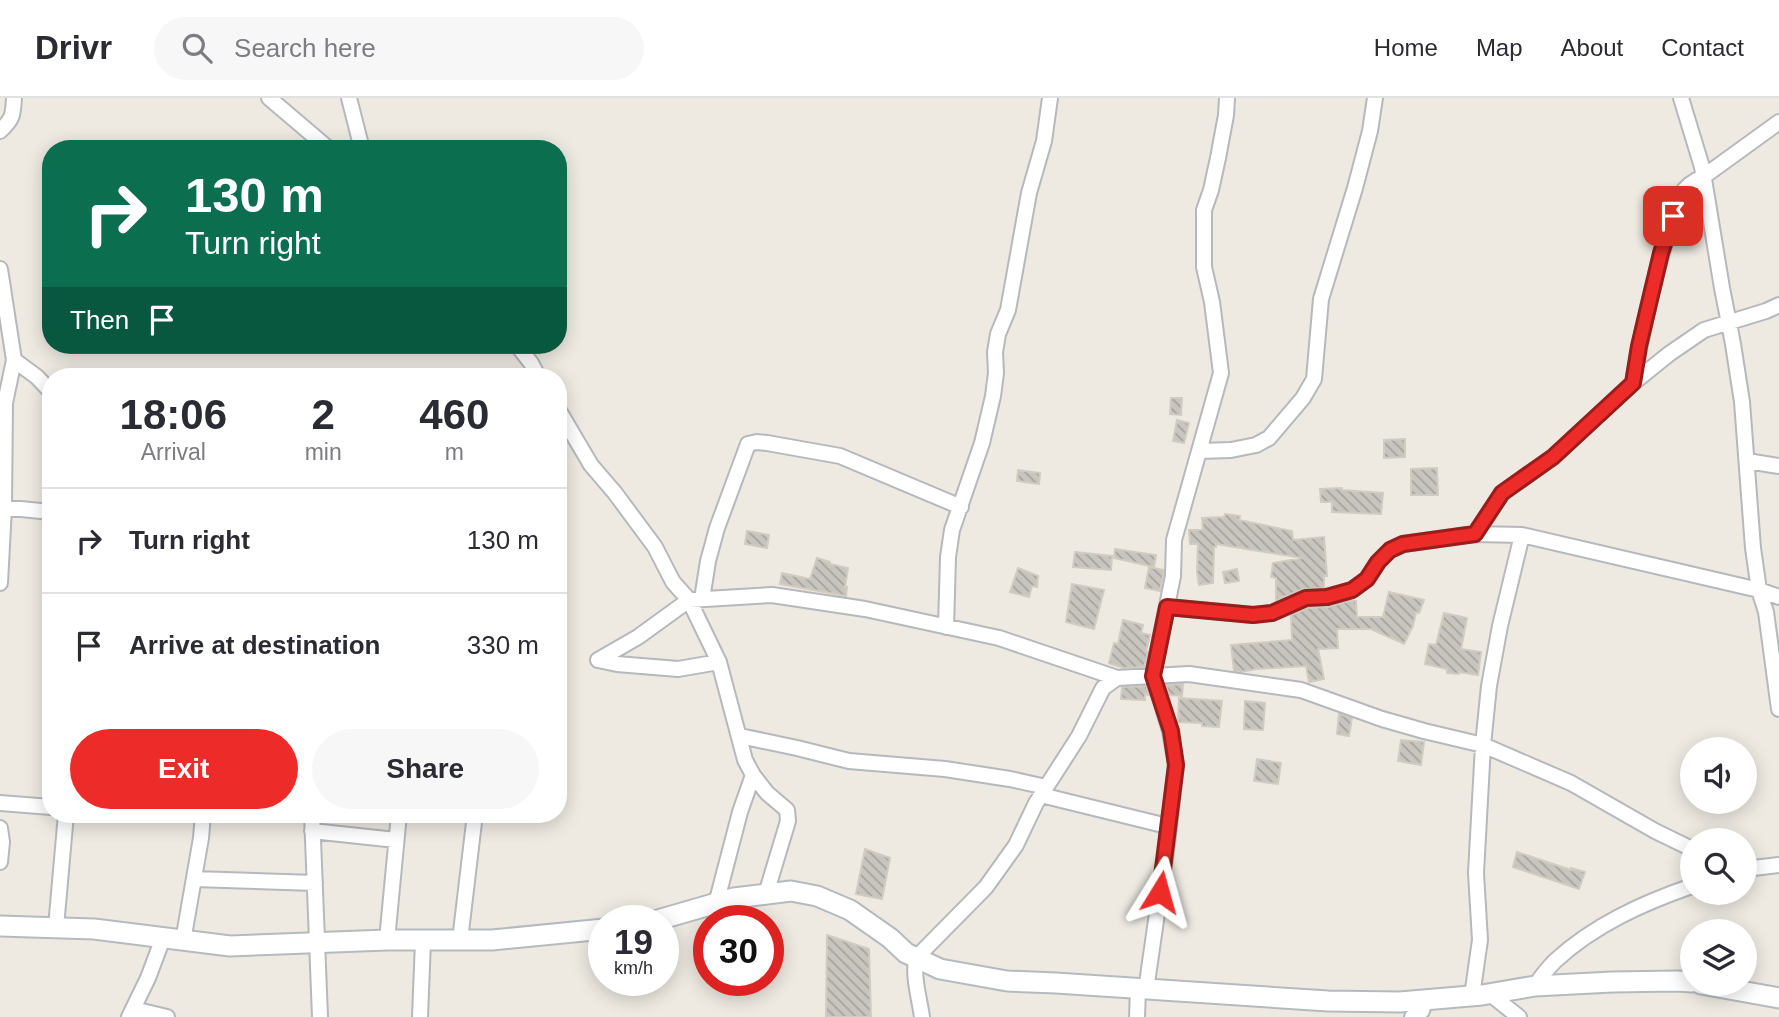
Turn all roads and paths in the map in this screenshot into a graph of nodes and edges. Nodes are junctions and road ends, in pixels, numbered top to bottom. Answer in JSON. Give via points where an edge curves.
{"nodes":[{"id":1,"x":14,"y":98,"type":"edge"},
{"id":2,"x":269,"y":98,"type":"edge"},
{"id":3,"x":349,"y":98,"type":"edge"},
{"id":4,"x":1050,"y":98,"type":"edge"},
{"id":5,"x":1227,"y":98,"type":"edge"},
{"id":6,"x":1375,"y":98,"type":"edge"},
{"id":7,"x":1681,"y":98,"type":"edge"},
{"id":8,"x":1779,"y":122,"type":"edge"},
{"id":9,"x":0,"y":131,"type":"edge"},
{"id":10,"x":318,"y":140,"type":"edge"},
{"id":11,"x":360,"y":140,"type":"edge"},
{"id":12,"x":1703,"y":177,"type":"junction"},
{"id":13,"x":0,"y":269,"type":"edge"},
{"id":14,"x":1779,"y":305,"type":"edge"},
{"id":15,"x":1728,"y":322,"type":"junction"},
{"id":16,"x":14,"y":360,"type":"junction"},
{"id":17,"x":42,"y":382,"type":"edge"},
{"id":18,"x":1633,"y":383,"type":"junction"},
{"id":19,"x":567,"y":424,"type":"edge"},
{"id":20,"x":1199,"y":451,"type":"junction"},
{"id":21,"x":1747,"y":461,"type":"junction"},
{"id":22,"x":1779,"y":466,"type":"edge"},
{"id":23,"x":2,"y":507,"type":"edge"},
{"id":24,"x":961,"y":507,"type":"junction"},
{"id":25,"x":42,"y":511,"type":"edge"},
{"id":26,"x":1475,"y":534,"type":"junction"},
{"id":27,"x":1522,"y":535,"type":"junction"},
{"id":28,"x":0,"y":583,"type":"edge"},
{"id":29,"x":1759,"y":590,"type":"junction"},
{"id":30,"x":1779,"y":597,"type":"edge"},
{"id":31,"x":696,"y":599,"type":"junction"},
{"id":32,"x":1167,"y":607,"type":"junction"},
{"id":33,"x":946,"y":627,"type":"junction"},
{"id":34,"x":719,"y":662,"type":"junction"},
{"id":35,"x":1153,"y":676,"type":"junction"},
{"id":36,"x":1117,"y":678,"type":"junction"},
{"id":37,"x":1779,"y":709,"type":"edge"},
{"id":38,"x":740,"y":736,"type":"junction"},
{"id":39,"x":1483,"y":745,"type":"junction"},
{"id":40,"x":753,"y":775,"type":"junction"},
{"id":41,"x":1043,"y":791,"type":"junction"},
{"id":42,"x":0,"y":803,"type":"edge"},
{"id":43,"x":42,"y":806,"type":"edge"},
{"id":44,"x":65,"y":823,"type":"edge"},
{"id":45,"x":202,"y":823,"type":"edge"},
{"id":46,"x":313,"y":823,"type":"edge"},
{"id":47,"x":398,"y":823,"type":"edge"},
{"id":48,"x":474,"y":823,"type":"edge"},
{"id":49,"x":0,"y":828,"type":"edge"},
{"id":50,"x":313,"y":831,"type":"junction"},
{"id":51,"x":1168,"y":832,"type":"junction"},
{"id":52,"x":396,"y":840,"type":"junction"},
{"id":53,"x":1680,"y":843,"type":"edge"},
{"id":54,"x":0,"y":862,"type":"edge"},
{"id":55,"x":1779,"y":865,"type":"edge"},
{"id":56,"x":1757,"y":867,"type":"edge"},
{"id":57,"x":194,"y":879,"type":"junction"},
{"id":58,"x":315,"y":883,"type":"junction"},
{"id":59,"x":1680,"y":891,"type":"edge"},
{"id":60,"x":766,"y":894,"type":"junction"},
{"id":61,"x":716,"y":904,"type":"junction"},
{"id":62,"x":679,"y":914,"type":"edge"},
{"id":63,"x":0,"y":926,"type":"edge"},
{"id":64,"x":56,"y":928,"type":"junction"},
{"id":65,"x":588,"y":931,"type":"edge"},
{"id":66,"x":163,"y":938,"type":"junction"},
{"id":67,"x":387,"y":940,"type":"junction"},
{"id":68,"x":460,"y":940,"type":"junction"},
{"id":69,"x":183,"y":941,"type":"junction"},
{"id":70,"x":423,"y":941,"type":"junction"},
{"id":71,"x":317,"y":943,"type":"junction"},
{"id":72,"x":916,"y":958,"type":"junction"},
{"id":73,"x":1680,"y":982,"type":"edge"},
{"id":74,"x":1535,"y":986,"type":"junction"},
{"id":75,"x":1142,"y":989,"type":"junction"},
{"id":76,"x":1757,"y":994,"type":"edge"},
{"id":77,"x":1481,"y":995,"type":"junction"},
{"id":78,"x":1779,"y":998,"type":"edge"},
{"id":79,"x":1425,"y":1000,"type":"junction"},
{"id":80,"x":131,"y":1013,"type":"edge"},
{"id":81,"x":167,"y":1017,"type":"edge"},
{"id":82,"x":320,"y":1017,"type":"edge"},
{"id":83,"x":420,"y":1017,"type":"edge"},
{"id":84,"x":922,"y":1017,"type":"edge"},
{"id":85,"x":1138,"y":1017,"type":"edge"},
{"id":86,"x":1412,"y":1017,"type":"edge"},
{"id":87,"x":1519,"y":1017,"type":"edge"}],
"edges":[{"from":1,"to":9,"type":"street","via":[[13,117]]},
{"from":2,"to":10,"type":"street"},
{"from":3,"to":11,"type":"street"},
{"from":4,"to":24,"type":"street","via":[[1008,310],[998,334],[993,396]]},
{"from":5,"to":20,"type":"street","via":[[1204,210],[1204,267],[1221,373]]},
{"from":6,"to":20,"type":"street","via":[[1355,188],[1321,299],[1314,379],[1269,438],[1231,450]]},
{"from":7,"to":12,"type":"street"},
{"from":8,"to":12,"type":"street"},
{"from":12,"to":15,"type":"street"},
{"from":12,"to":18,"type":"street","via":[[1679,197],[1661,253]]},
{"from":13,"to":16,"type":"street"},
{"from":14,"to":15,"type":"street"},
{"from":15,"to":18,"type":"street","via":[[1704,330]]},
{"from":15,"to":21,"type":"street"},
{"from":16,"to":17,"type":"street"},
{"from":16,"to":23,"type":"street","via":[[5,403]]},
{"from":18,"to":26,"type":"street","via":[[1553,457],[1502,493]]},
{"from":19,"to":31,"type":"street","via":[[591,465],[655,547],[673,582]]},
{"from":20,"to":32,"type":"street","via":[[1174,540]]},
{"from":21,"to":22,"type":"street"},
{"from":21,"to":29,"type":"street"},
{"from":23,"to":25,"type":"street"},
{"from":23,"to":28,"type":"street"},
{"from":24,"to":31,"type":"street","via":[[840,456],[748,444]]},
{"from":24,"to":33,"type":"street","via":[[948,557]]},
{"from":26,"to":27,"type":"street"},
{"from":26,"to":32,"type":"street","via":[[1403,544],[1390,550],[1352,590],[1306,598],[1272,613]]},
{"from":27,"to":29,"type":"street"},
{"from":27,"to":39,"type":"street","via":[[1500,626]]},
{"from":29,"to":30,"type":"street"},
{"from":29,"to":37,"type":"street"},
{"from":31,"to":33,"type":"street","via":[[772,595]]},
{"from":31,"to":34,"type":"street"},
{"from":31,"to":34,"type":"street","via":[[598,660],[678,669]]},
{"from":32,"to":35,"type":"street"},
{"from":33,"to":36,"type":"street","via":[[999,638]]},
{"from":34,"to":38,"type":"street"},
{"from":35,"to":36,"type":"street"},
{"from":35,"to":39,"type":"street","via":[[1189,674],[1301,690],[1382,719]]},
{"from":35,"to":51,"type":"street","via":[[1171,731],[1176,765]]},
{"from":36,"to":41,"type":"street","via":[[1103,688]]},
{"from":38,"to":40,"type":"street"},
{"from":38,"to":41,"type":"street","via":[[849,761],[1010,779]]},
{"from":39,"to":53,"type":"street","via":[[1571,783]]},
{"from":39,"to":77,"type":"street","via":[[1476,873]]},
{"from":40,"to":60,"type":"street","via":[[787,810],[788,821]]},
{"from":40,"to":61,"type":"street"},
{"from":41,"to":51,"type":"street","via":[[1163,825]]},
{"from":41,"to":72,"type":"street","via":[[1016,845],[986,887]]},
{"from":42,"to":43,"type":"street"},
{"from":44,"to":64,"type":"street"},
{"from":45,"to":57,"type":"street"},
{"from":46,"to":50,"type":"street"},
{"from":47,"to":52,"type":"street"},
{"from":48,"to":68,"type":"street"},
{"from":49,"to":54,"type":"street"},
{"from":50,"to":52,"type":"street"},
{"from":50,"to":58,"type":"street"},
{"from":51,"to":75,"type":"street"},
{"from":52,"to":67,"type":"street"},
{"from":55,"to":56,"type":"street"},
{"from":57,"to":58,"type":"street"},
{"from":57,"to":69,"type":"street"},
{"from":58,"to":71,"type":"street"},
{"from":59,"to":74,"type":"street","via":[[1597,928],[1554,961]]},
{"from":60,"to":61,"type":"street"},
{"from":60,"to":72,"type":"street","via":[[791,891],[839,905]]},
{"from":61,"to":62,"type":"street"},
{"from":63,"to":64,"type":"street"},
{"from":64,"to":66,"type":"street"},
{"from":65,"to":68,"type":"street"},
{"from":66,"to":69,"type":"street"},
{"from":66,"to":80,"type":"street"},
{"from":67,"to":70,"type":"street"},
{"from":67,"to":71,"type":"street"},
{"from":68,"to":70,"type":"street"},
{"from":69,"to":71,"type":"street","via":[[230,946]]},
{"from":70,"to":83,"type":"street"},
{"from":71,"to":82,"type":"street"},
{"from":72,"to":75,"type":"street","via":[[940,969],[1007,981]]},
{"from":72,"to":84,"type":"street"},
{"from":73,"to":74,"type":"street"},
{"from":74,"to":77,"type":"street"},
{"from":75,"to":79,"type":"street","via":[[1328,1002]]},
{"from":75,"to":85,"type":"street"},
{"from":76,"to":78,"type":"street"},
{"from":77,"to":79,"type":"street"},
{"from":77,"to":87,"type":"street"},
{"from":79,"to":86,"type":"street","via":[[1422,1011]]},
{"from":80,"to":81,"type":"street"}]}
